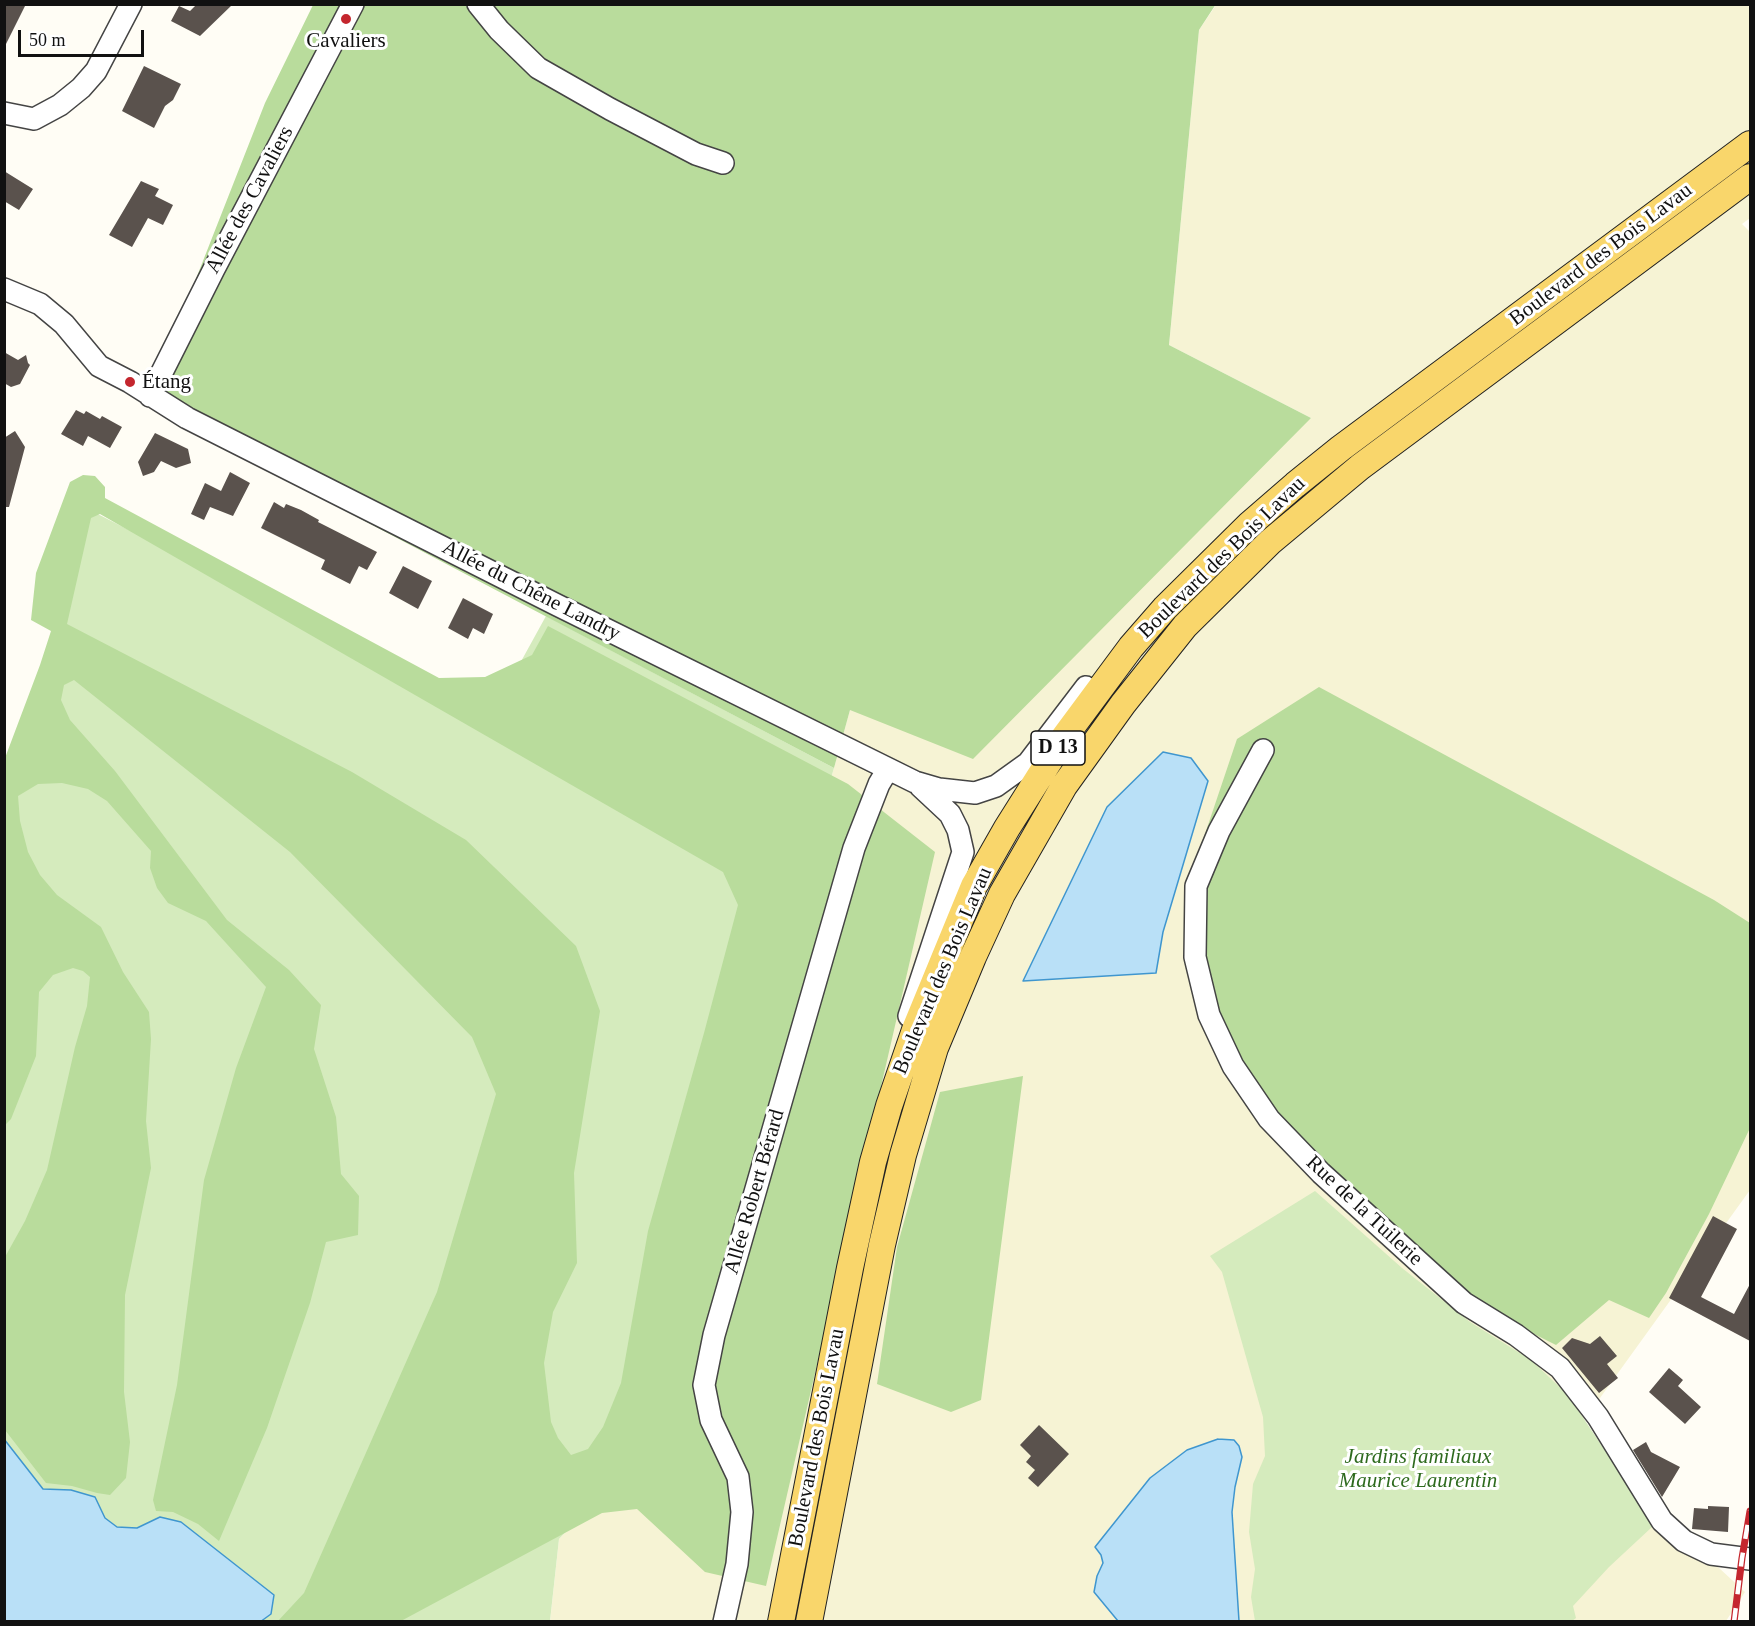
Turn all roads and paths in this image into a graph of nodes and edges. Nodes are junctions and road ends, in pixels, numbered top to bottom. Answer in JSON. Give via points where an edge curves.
{"nodes":[{"id":1,"x":131,"y":4,"type":"edge"},
{"id":2,"x":352,"y":4,"type":"edge"},
{"id":3,"x":478,"y":4,"type":"edge"},
{"id":4,"x":4,"y":113,"type":"edge"},
{"id":5,"x":1750,"y":144,"type":"edge"},
{"id":6,"x":723,"y":163,"type":"dead end"},
{"id":7,"x":1750,"y":177,"type":"edge"},
{"id":8,"x":4,"y":289,"type":"edge"},
{"id":9,"x":150,"y":396,"type":"junction"},
{"id":10,"x":1131,"y":647,"type":"junction"},
{"id":11,"x":1263,"y":750,"type":"dead end"},
{"id":12,"x":888,"y":769,"type":"junction"},
{"id":13,"x":915,"y":782,"type":"junction"},
{"id":14,"x":889,"y":1106,"type":"junction"},
{"id":15,"x":1750,"y":1559,"type":"edge"},
{"id":16,"x":724,"y":1622,"type":"edge"},
{"id":17,"x":781,"y":1622,"type":"edge"},
{"id":18,"x":809,"y":1622,"type":"edge"}],
"edges":[{"from":1,"to":4,"type":"street","via":[[96,71],[81,88],[34,119]]},
{"from":2,"to":9,"type":"street","name":"Allée des Cavaliers"},
{"from":3,"to":6,"type":"street","via":[[538,68],[696,154]]},
{"from":5,"to":10,"type":"main road","name":"Boulevard des Bois Lavau","number":"D 13","via":[[1341,448],[1251,524]]},
{"from":7,"to":18,"type":"main road","name":"Boulevard des Bois Lavau","number":"D 13","via":[[1360,467],[1270,542],[1185,626],[1064,786],[1002,894],[935,1048],[903,1155],[882,1245]]},
{"from":8,"to":9,"type":"street","name":"Allée du Chêne Landry","via":[[40,304],[64,324],[99,366]]},
{"from":9,"to":12,"type":"street","name":"Allée du Chêne Landry","via":[[525,589]]},
{"from":10,"to":13,"type":"street","name":"Allée du Chêne Landry","via":[[1095,675],[1028,763],[996,786],[975,793]]},
{"from":10,"to":14,"type":"main road","name":"Boulevard des Bois Lavau","number":"D 13","via":[[1065,736],[974,886]]},
{"from":11,"to":15,"type":"street","name":"Rue de la Tuilerie","via":[[1219,831],[1196,886],[1195,957],[1209,1016],[1233,1066],[1269,1119],[1321,1173],[1464,1303],[1560,1368],[1598,1417],[1662,1521],[1684,1541],[1711,1554]]},
{"from":12,"to":13,"type":"street","name":"Allée du Chêne Landry"},
{"from":12,"to":16,"type":"street","name":"Allée Robert Bérard","via":[[854,848],[714,1335],[704,1385],[711,1420],[738,1477],[742,1512],[737,1564]]},
{"from":13,"to":14,"type":"street","name":"Allée du Chêne Landry","via":[[950,813],[963,852],[894,1060]]},
{"from":14,"to":17,"type":"main road","name":"Boulevard des Bois Lavau","number":"D 13","via":[[850,1268]]}]}
